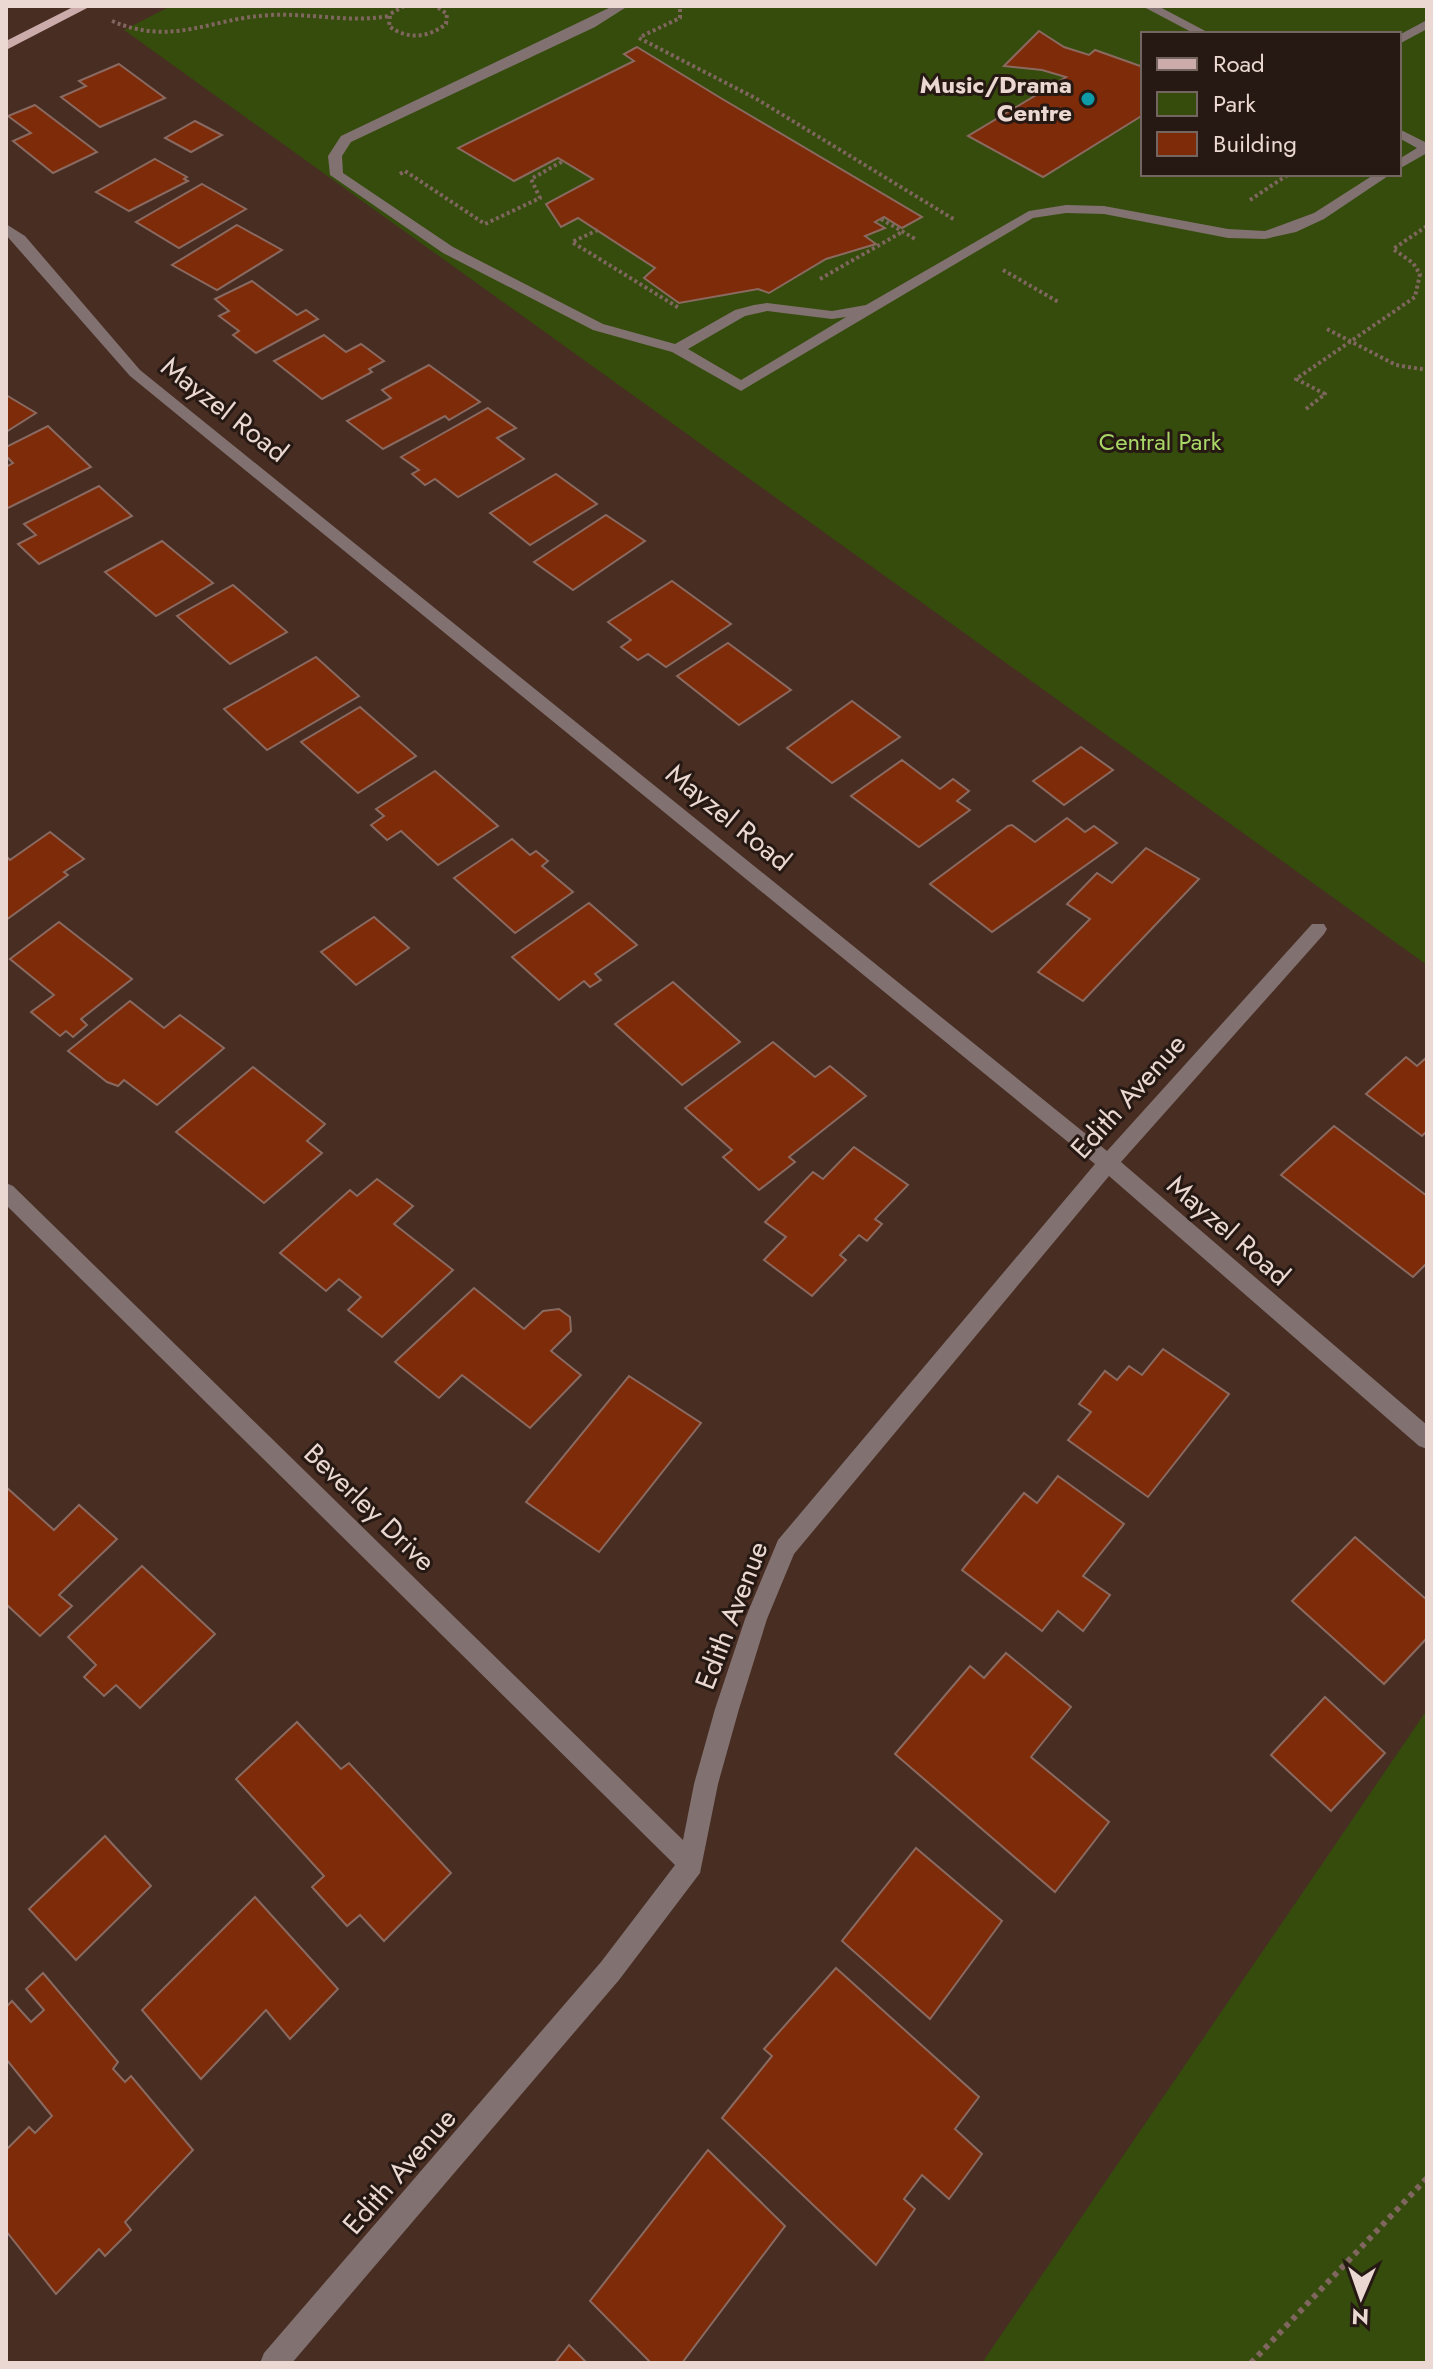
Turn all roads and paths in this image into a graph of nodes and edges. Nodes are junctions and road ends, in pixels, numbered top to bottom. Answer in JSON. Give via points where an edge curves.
{"nodes":[{"id":1,"x":85,"y":6,"type":"edge"},
{"id":2,"x":404,"y":6,"type":"edge"},
{"id":3,"x":436,"y":6,"type":"edge"},
{"id":4,"x":447,"y":6,"type":"edge"},
{"id":5,"x":622,"y":6,"type":"edge"},
{"id":6,"x":680,"y":6,"type":"edge"},
{"id":7,"x":1148,"y":6,"type":"edge"},
{"id":8,"x":442,"y":9,"type":"junction"},
{"id":9,"x":389,"y":16,"type":"junction"},
{"id":10,"x":1427,"y":24,"type":"edge"},
{"id":11,"x":1201,"y":32,"type":"edge"},
{"id":12,"x":641,"y":36,"type":"junction"},
{"id":13,"x":1401,"y":39,"type":"edge"},
{"id":14,"x":633,"y":41,"type":"dead end"},
{"id":15,"x":6,"y":46,"type":"edge"},
{"id":16,"x":1401,"y":134,"type":"edge"},
{"id":17,"x":1427,"y":148,"type":"edge"},
{"id":18,"x":563,"y":161,"type":"dead end"},
{"id":19,"x":1401,"y":164,"type":"edge"},
{"id":20,"x":1381,"y":176,"type":"edge"},
{"id":21,"x":392,"y":178,"type":"dead end"},
{"id":22,"x":881,"y":219,"type":"dead end"},
{"id":23,"x":946,"y":226,"type":"dead end"},
{"id":24,"x":1427,"y":226,"type":"edge"},
{"id":25,"x":6,"y":228,"type":"edge"},
{"id":26,"x":598,"y":230,"type":"dead end"},
{"id":27,"x":903,"y":232,"type":"junction"},
{"id":28,"x":928,"y":237,"type":"dead end"},
{"id":29,"x":808,"y":286,"type":"dead end"},
{"id":30,"x":870,"y":309,"type":"junction"},
{"id":31,"x":688,"y":314,"type":"dead end"},
{"id":32,"x":1327,"y":329,"type":"dead end"},
{"id":33,"x":1349,"y":341,"type":"junction"},
{"id":34,"x":677,"y":349,"type":"junction"},
{"id":35,"x":1427,"y":370,"type":"edge"},
{"id":36,"x":1306,"y":409,"type":"dead end"},
{"id":37,"x":1318,"y":929,"type":"dead end"},
{"id":38,"x":1108,"y":1163,"type":"junction"},
{"id":39,"x":6,"y":1192,"type":"edge"},
{"id":40,"x":1427,"y":1439,"type":"edge"},
{"id":41,"x":691,"y":1864,"type":"junction"},
{"id":42,"x":1427,"y":2178,"type":"edge"},
{"id":43,"x":274,"y":2363,"type":"edge"},
{"id":44,"x":1251,"y":2363,"type":"edge"}],
"edges":[{"from":1,"to":9,"type":"path","via":[[132,32],[159,36],[254,17],[341,22]]},
{"from":1,"to":15,"type":"main road"},
{"from":2,"to":9,"type":"path"},
{"from":3,"to":8,"type":"path"},
{"from":4,"to":8,"type":"path"},
{"from":5,"to":34,"type":"street","via":[[346,139],[333,163],[337,175],[448,250],[598,327]]},
{"from":6,"to":12,"type":"path","via":[[680,18]]},
{"from":7,"to":11,"type":"street"},
{"from":8,"to":9,"type":"path","via":[[446,24],[427,35],[393,30]]},
{"from":10,"to":13,"type":"street"},
{"from":12,"to":14,"type":"path"},
{"from":12,"to":23,"type":"path","via":[[956,220]]},
{"from":16,"to":17,"type":"street"},
{"from":17,"to":19,"type":"street"},
{"from":18,"to":21,"type":"path","via":[[531,179],[540,198],[485,224],[405,171]]},
{"from":20,"to":30,"type":"street","via":[[1307,223],[1276,234],[1077,207],[1029,215]]},
{"from":22,"to":27,"type":"path"},
{"from":24,"to":33,"type":"path","via":[[1393,249],[1415,262],[1422,287]]},
{"from":25,"to":38,"type":"street","name":"Mayzel Road","via":[[135,373]]},
{"from":26,"to":31,"type":"path","via":[[572,242]]},
{"from":27,"to":28,"type":"path","via":[[920,241]]},
{"from":27,"to":29,"type":"path"},
{"from":30,"to":34,"type":"street","via":[[832,315],[754,309]]},
{"from":30,"to":34,"type":"street","via":[[741,386]]},
{"from":32,"to":33,"type":"path"},
{"from":33,"to":35,"type":"path","via":[[1396,365]]},
{"from":33,"to":36,"type":"path","via":[[1296,379],[1325,394]]},
{"from":37,"to":38,"type":"street","name":"Edith Avenue"},
{"from":38,"to":40,"type":"street","name":"Mayzel Road"},
{"from":38,"to":41,"type":"street","name":"Edith Avenue","via":[[786,1547],[727,1709]]},
{"from":39,"to":41,"type":"street","name":"Beverley Drive"},
{"from":41,"to":43,"type":"street","name":"Edith Avenue","via":[[610,1971]]},
{"from":42,"to":44,"type":"path"}]}
